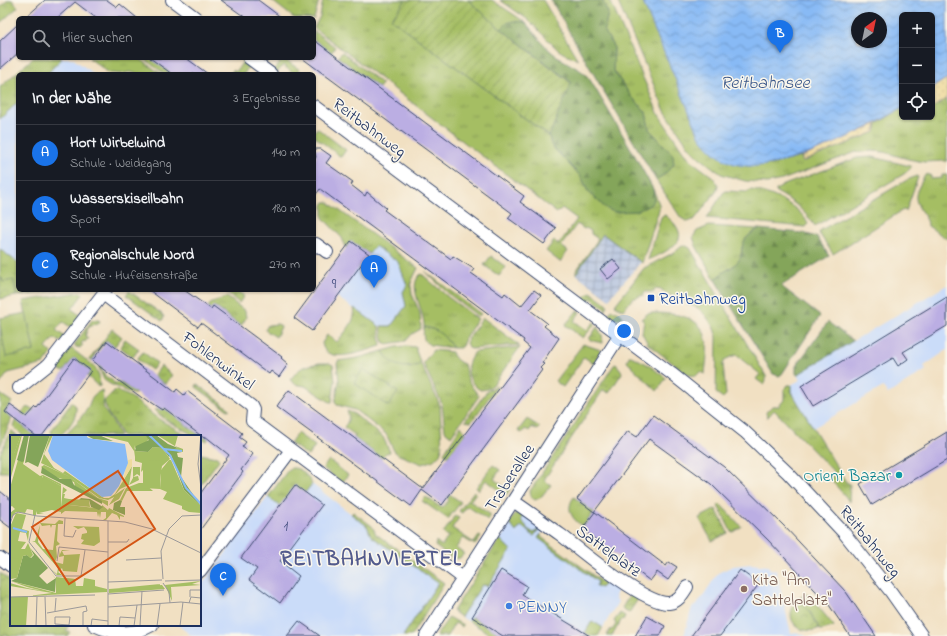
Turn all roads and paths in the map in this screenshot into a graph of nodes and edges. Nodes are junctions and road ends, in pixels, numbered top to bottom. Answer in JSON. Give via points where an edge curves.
{"nodes":[{"id":1,"x":172,"y":0,"type":"edge"},
{"id":2,"x":193,"y":16,"type":"edge"},
{"id":3,"x":253,"y":60,"type":"edge"},
{"id":4,"x":268,"y":72,"type":"edge"},
{"id":5,"x":316,"y":107,"type":"edge"},
{"id":6,"x":316,"y":244,"type":"edge"},
{"id":7,"x":327,"y":252,"type":"dead end"},
{"id":8,"x":620,"y":335,"type":"junction"},
{"id":9,"x":18,"y":388,"type":"dead end"},
{"id":10,"x":290,"y":450,"type":"junction"},
{"id":11,"x":514,"y":501,"type":"junction"},
{"id":12,"x":0,"y":558,"type":"edge"},
{"id":13,"x":10,"y":565,"type":"edge"},
{"id":14,"x":201,"y":570,"type":"edge"},
{"id":15,"x":463,"y":578,"type":"junction"},
{"id":16,"x":687,"y":588,"type":"dead end"},
{"id":17,"x":97,"y":626,"type":"edge"},
{"id":18,"x":150,"y":626,"type":"edge"},
{"id":19,"x":426,"y":636,"type":"edge"},
{"id":20,"x":922,"y":636,"type":"edge"}],
"edges":[{"from":1,"to":2,"type":"street"},
{"from":3,"to":4,"type":"street"},
{"from":5,"to":8,"type":"street","name":"Reitbahnweg"},
{"from":6,"to":7,"type":"street"},
{"from":8,"to":11,"type":"street","name":"Traberallee"},
{"from":8,"to":20,"type":"street","name":"Reitbahnweg","via":[[745,432],[788,473],[863,556]]},
{"from":9,"to":10,"type":"street","name":"Fohlenwinkel","via":[[48,365],[103,294],[251,406],[252,421]]},
{"from":10,"to":14,"type":"street"},
{"from":10,"to":15,"type":"street","name":"Fohlenwinkel"},
{"from":11,"to":15,"type":"street","name":"Traberallee"},
{"from":11,"to":16,"type":"street","name":"Sattelplatz","via":[[620,580],[656,601],[676,601]]},
{"from":12,"to":13,"type":"street"},
{"from":15,"to":19,"type":"street","name":"Traberallee"},
{"from":17,"to":18,"type":"street","via":[[114,632],[131,633]]}]}
